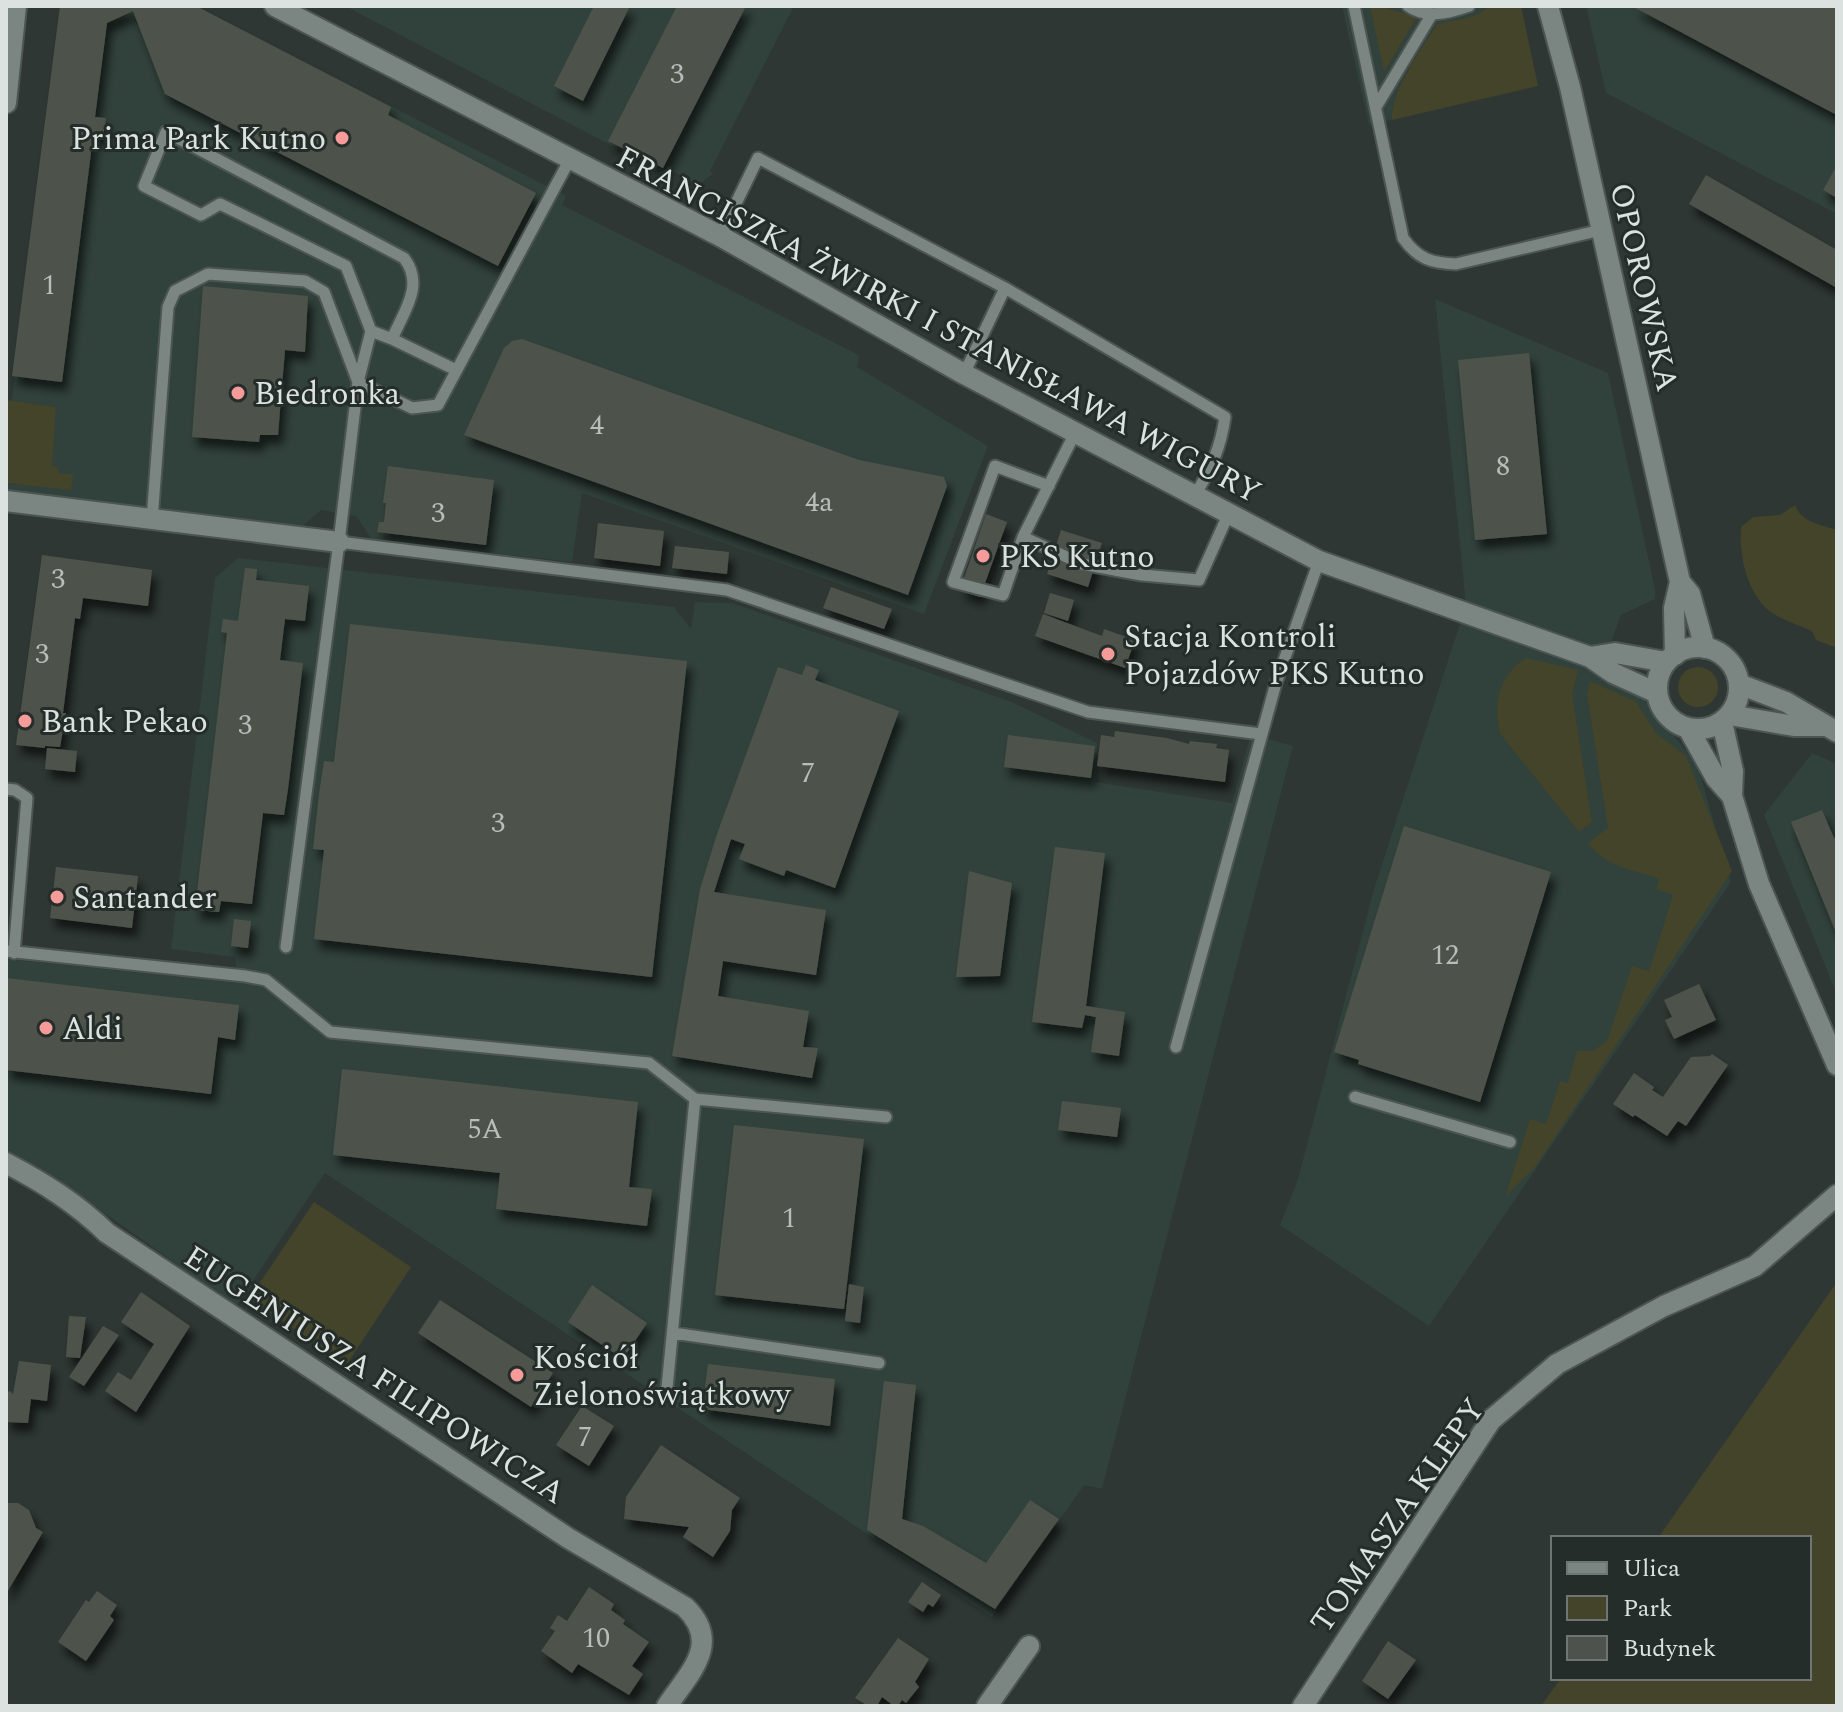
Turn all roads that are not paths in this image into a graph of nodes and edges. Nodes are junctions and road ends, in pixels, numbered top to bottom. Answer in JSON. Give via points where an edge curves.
{"nodes":[{"id":1,"x":16,"y":6,"type":"edge"},
{"id":2,"x":275,"y":6,"type":"edge"},
{"id":3,"x":1354,"y":6,"type":"edge"},
{"id":4,"x":1408,"y":6,"type":"edge"},
{"id":5,"x":1469,"y":6,"type":"edge"},
{"id":6,"x":1548,"y":6,"type":"edge"},
{"id":7,"x":1432,"y":14,"type":"junction"},
{"id":8,"x":6,"y":99,"type":"edge"},
{"id":9,"x":1376,"y":107,"type":"junction"},
{"id":10,"x":570,"y":159,"type":"junction"},
{"id":11,"x":1601,"y":230,"type":"junction"},
{"id":12,"x":720,"y":236,"type":"junction"},
{"id":13,"x":1005,"y":288,"type":"junction"},
{"id":14,"x":371,"y":331,"type":"junction"},
{"id":15,"x":392,"y":339,"type":"junction"},
{"id":16,"x":456,"y":370,"type":"junction"},
{"id":17,"x":964,"y":374,"type":"junction"},
{"id":18,"x":358,"y":382,"type":"junction"},
{"id":19,"x":1075,"y":433,"type":"junction"},
{"id":20,"x":1049,"y":486,"type":"junction"},
{"id":21,"x":1194,"y":496,"type":"junction"},
{"id":22,"x":6,"y":501,"type":"edge"},
{"id":23,"x":1228,"y":515,"type":"junction"},
{"id":24,"x":152,"y":520,"type":"junction"},
{"id":25,"x":1023,"y":537,"type":"junction"},
{"id":26,"x":339,"y":542,"type":"junction"},
{"id":27,"x":1319,"y":561,"type":"junction"},
{"id":28,"x":1680,"y":582,"type":"junction"},
{"id":29,"x":1705,"y":648,"type":"junction"},
{"id":30,"x":1590,"y":657,"type":"junction"},
{"id":31,"x":1671,"y":658,"type":"junction"},
{"id":32,"x":1739,"y":684,"type":"junction"},
{"id":33,"x":1657,"y":693,"type":"junction"},
{"id":34,"x":1726,"y":718,"type":"junction"},
{"id":35,"x":1688,"y":728,"type":"junction"},
{"id":36,"x":1830,"y":729,"type":"edge"},
{"id":37,"x":1261,"y":734,"type":"junction"},
{"id":38,"x":6,"y":789,"type":"edge"},
{"id":39,"x":1732,"y":796,"type":"junction"},
{"id":40,"x":286,"y":947,"type":"dead end"},
{"id":41,"x":10,"y":952,"type":"edge"},
{"id":42,"x":1176,"y":1047,"type":"dead end"},
{"id":43,"x":1837,"y":1065,"type":"edge"},
{"id":44,"x":1355,"y":1097,"type":"dead end"},
{"id":45,"x":695,"y":1099,"type":"junction"},
{"id":46,"x":886,"y":1117,"type":"dead end"},
{"id":47,"x":1510,"y":1142,"type":"dead end"},
{"id":48,"x":6,"y":1163,"type":"edge"},
{"id":49,"x":1837,"y":1195,"type":"edge"},
{"id":50,"x":673,"y":1333,"type":"junction"},
{"id":51,"x":879,"y":1363,"type":"dead end"},
{"id":52,"x":667,"y":1388,"type":"dead end"},
{"id":53,"x":1029,"y":1646,"type":"dead end"},
{"id":54,"x":667,"y":1706,"type":"edge"},
{"id":55,"x":987,"y":1706,"type":"edge"},
{"id":56,"x":1303,"y":1706,"type":"edge"}],
"edges":[{"from":1,"to":8,"type":"street"},
{"from":2,"to":10,"type":"street","name":"FRANCISZKA ŻWIRKI I STANISŁAWA WIGURY"},
{"from":3,"to":9,"type":"lane"},
{"from":4,"to":7,"type":"lane"},
{"from":5,"to":7,"type":"lane"},
{"from":6,"to":11,"type":"street","name":"OPOROWSKA"},
{"from":7,"to":9,"type":"lane"},
{"from":9,"to":11,"type":"lane","via":[[1403,238],[1424,260],[1456,264]]},
{"from":10,"to":12,"type":"street","name":"FRANCISZKA ŻWIRKI I STANISŁAWA WIGURY"},
{"from":10,"to":16,"type":"lane"},
{"from":11,"to":28,"type":"street","name":"OPOROWSKA"},
{"from":12,"to":13,"type":"lane","via":[[758,158]]},
{"from":12,"to":17,"type":"street","name":"FRANCISZKA ŻWIRKI I STANISŁAWA WIGURY"},
{"from":13,"to":17,"type":"lane"},
{"from":13,"to":21,"type":"lane","via":[[1225,417],[1221,445]]},
{"from":14,"to":15,"type":"lane"},
{"from":14,"to":15,"type":"lane","via":[[346,266],[220,204],[201,215],[144,186],[166,132],[404,258],[413,270],[414,288]]},
{"from":14,"to":18,"type":"lane"},
{"from":15,"to":16,"type":"lane"},
{"from":16,"to":18,"type":"lane","via":[[438,405],[412,408]]},
{"from":17,"to":19,"type":"street","name":"FRANCISZKA ŻWIRKI I STANISŁAWA WIGURY"},
{"from":18,"to":24,"type":"lane","via":[[324,292],[305,281],[208,274],[175,291],[168,307]]},
{"from":18,"to":26,"type":"lane"},
{"from":19,"to":20,"type":"lane"},
{"from":19,"to":21,"type":"street","name":"FRANCISZKA ŻWIRKI I STANISŁAWA WIGURY"},
{"from":20,"to":25,"type":"lane"},
{"from":20,"to":25,"type":"lane","via":[[995,466],[953,582],[1003,595]]},
{"from":21,"to":23,"type":"street","name":"FRANCISZKA ŻWIRKI I STANISŁAWA WIGURY"},
{"from":22,"to":24,"type":"street"},
{"from":23,"to":25,"type":"lane","via":[[1199,580],[1082,564]]},
{"from":23,"to":27,"type":"street","name":"FRANCISZKA ŻWIRKI I STANISŁAWA WIGURY"},
{"from":24,"to":26,"type":"street"},
{"from":26,"to":37,"type":"lane","via":[[727,590],[1088,712]]},
{"from":26,"to":40,"type":"lane"},
{"from":27,"to":30,"type":"street","name":"FRANCISZKA ŻWIRKI I STANISŁAWA WIGURY"},
{"from":27,"to":37,"type":"lane"},
{"from":28,"to":29,"type":"street","name":"OPOROWSKA","via":[[1690,594]]},
{"from":28,"to":31,"type":"street","name":"OPOROWSKA"},
{"from":29,"to":31,"type":"street"},
{"from":29,"to":32,"type":"street","via":[[1725,657]]},
{"from":30,"to":31,"type":"street","name":"FRANCISZKA ŻWIRKI I STANISŁAWA WIGURY","via":[[1615,653]]},
{"from":30,"to":33,"type":"street","name":"FRANCISZKA ŻWIRKI I STANISŁAWA WIGURY"},
{"from":31,"to":33,"type":"street","via":[[1659,676]]},
{"from":32,"to":34,"type":"street"},
{"from":32,"to":36,"type":"street","via":[[1786,702]]},
{"from":33,"to":35,"type":"street","via":[[1667,715]]},
{"from":34,"to":35,"type":"street","via":[[1706,729]]},
{"from":34,"to":36,"type":"street"},
{"from":34,"to":39,"type":"street"},
{"from":35,"to":39,"type":"street"},
{"from":37,"to":42,"type":"lane"},
{"from":38,"to":41,"type":"lane","via":[[27,798]]},
{"from":39,"to":43,"type":"street","via":[[1759,884]]},
{"from":41,"to":45,"type":"lane","via":[[266,980],[330,1032],[649,1063]]},
{"from":44,"to":47,"type":"lane"},
{"from":45,"to":46,"type":"lane"},
{"from":45,"to":50,"type":"lane"},
{"from":48,"to":54,"type":"street","name":"EUGENIUSZA FILIPOWICZA","via":[[50,1186],[107,1233],[555,1529],[685,1607],[697,1619],[701,1655]]},
{"from":49,"to":56,"type":"street","name":"TOMASZA KLEPY","via":[[1755,1266],[1664,1306],[1557,1364],[1491,1420]]},
{"from":50,"to":51,"type":"lane"},
{"from":50,"to":52,"type":"lane"},
{"from":53,"to":55,"type":"street"}]}
